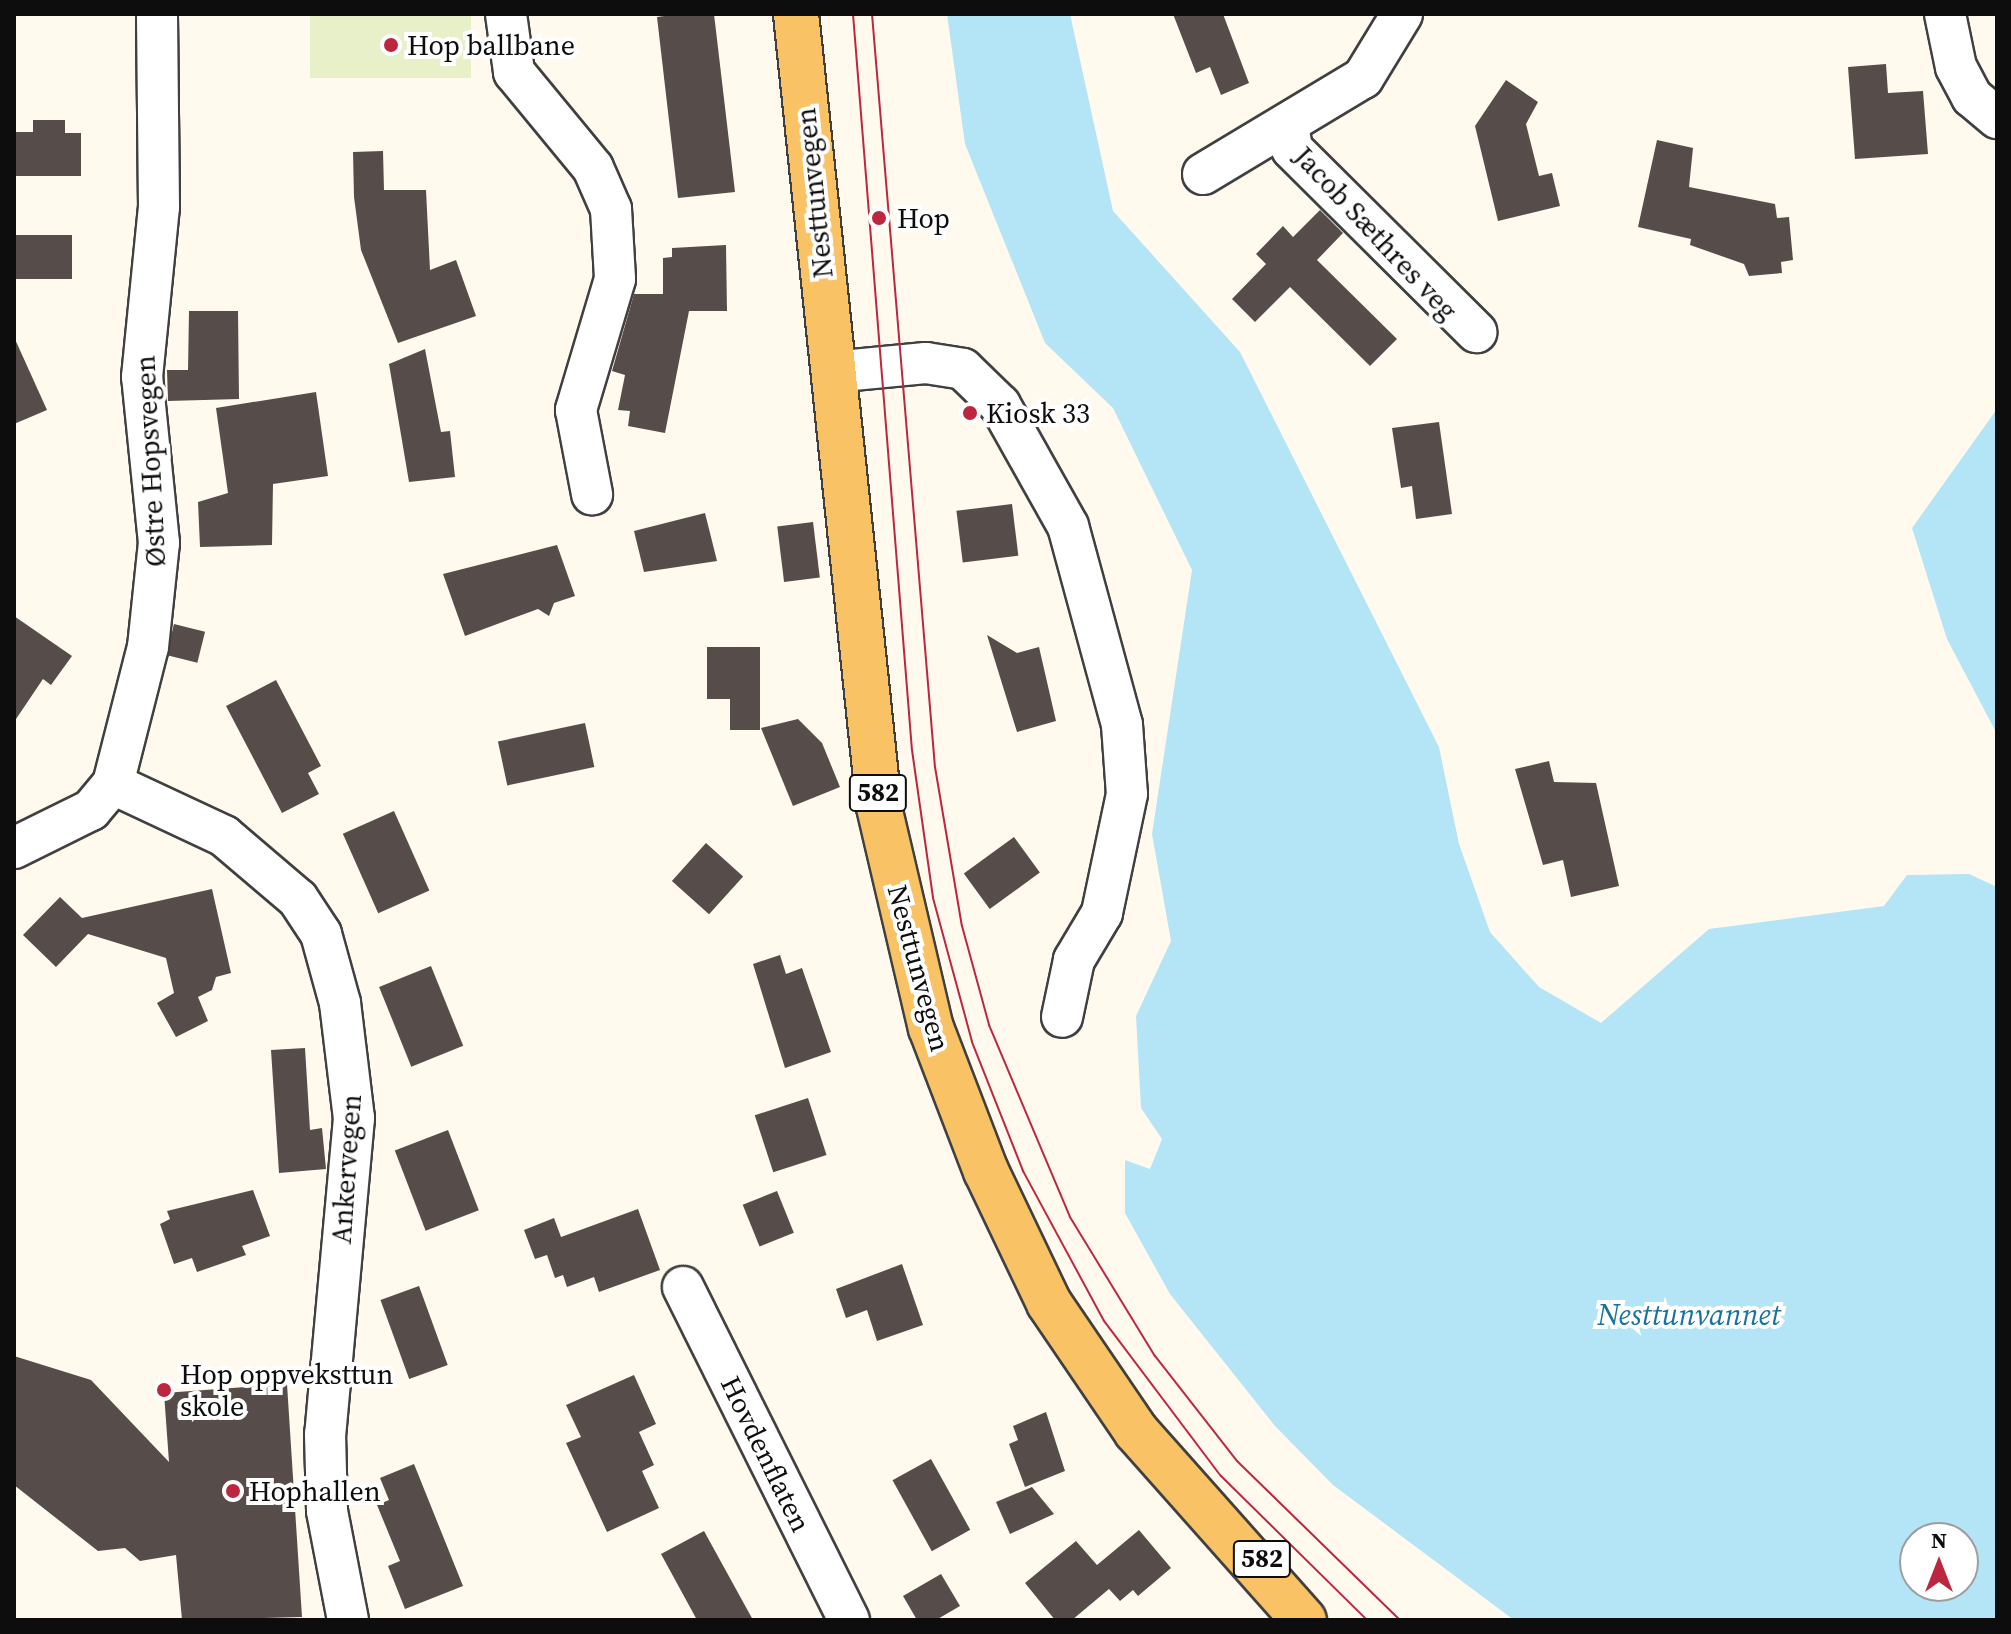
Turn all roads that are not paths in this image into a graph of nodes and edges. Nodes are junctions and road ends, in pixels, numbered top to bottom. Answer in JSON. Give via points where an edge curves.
{"nodes":[{"id":1,"x":157,"y":14,"type":"edge"},
{"id":2,"x":506,"y":14,"type":"edge"},
{"id":3,"x":796,"y":14,"type":"edge"},
{"id":4,"x":1402,"y":14,"type":"edge"},
{"id":5,"x":1945,"y":14,"type":"edge"},
{"id":6,"x":1997,"y":118,"type":"edge"},
{"id":7,"x":1288,"y":124,"type":"junction"},
{"id":8,"x":1203,"y":174,"type":"dead end"},
{"id":9,"x":1476,"y":332,"type":"dead end"},
{"id":10,"x":832,"y":372,"type":"junction"},
{"id":11,"x":592,"y":494,"type":"dead end"},
{"id":12,"x":113,"y":784,"type":"junction"},
{"id":13,"x":14,"y":848,"type":"edge"},
{"id":14,"x":1062,"y":1017,"type":"dead end"},
{"id":15,"x":683,"y":1287,"type":"dead end"},
{"id":16,"x":1195,"y":1498,"type":"junction"},
{"id":17,"x":348,"y":1620,"type":"edge"},
{"id":18,"x":849,"y":1620,"type":"edge"},
{"id":19,"x":1304,"y":1620,"type":"edge"},
{"id":20,"x":1328,"y":1620,"type":"edge"}],
"edges":[{"from":1,"to":12,"type":"street","name":"Østre Hopsvegen","via":[[159,207],[142,377],[159,543],[148,647]]},
{"from":2,"to":11,"type":"street","via":[[514,72],[593,168],[611,209],[615,279],[576,410]]},
{"from":3,"to":10,"type":"main road","name":"Nesttunvegen","number":"582"},
{"from":4,"to":7,"type":"street","name":"Jacob Sæthres veg","via":[[1363,78]]},
{"from":5,"to":6,"type":"street","via":[[1956,67],[1972,97]]},
{"from":7,"to":8,"type":"street","name":"Jacob Sæthres veg"},
{"from":7,"to":9,"type":"street","name":"Jacob Sæthres veg","via":[[1292,149]]},
{"from":10,"to":14,"type":"street","via":[[926,363],[978,379],[1033,458],[1068,526],[1122,725],[1127,794],[1102,913],[1074,960]]},
{"from":10,"to":16,"type":"main road","name":"Nesttunvegen","number":"582","via":[[879,807],[931,1028],[986,1171],[1049,1303],[1136,1431]]},
{"from":12,"to":13,"type":"street","name":"Østre Hopsvegen","via":[[91,810]]},
{"from":12,"to":17,"type":"street","name":"Ankervegen","via":[[224,836],[298,899],[329,961],[354,1118],[325,1434],[327,1511]]},
{"from":15,"to":18,"type":"street","name":"Hovdenflaten"},
{"from":16,"to":19,"type":"main road","name":"Nesttunvegen","number":"582"},
{"from":16,"to":20,"type":"main road","name":"Nesttunvegen","number":"582"}]}
